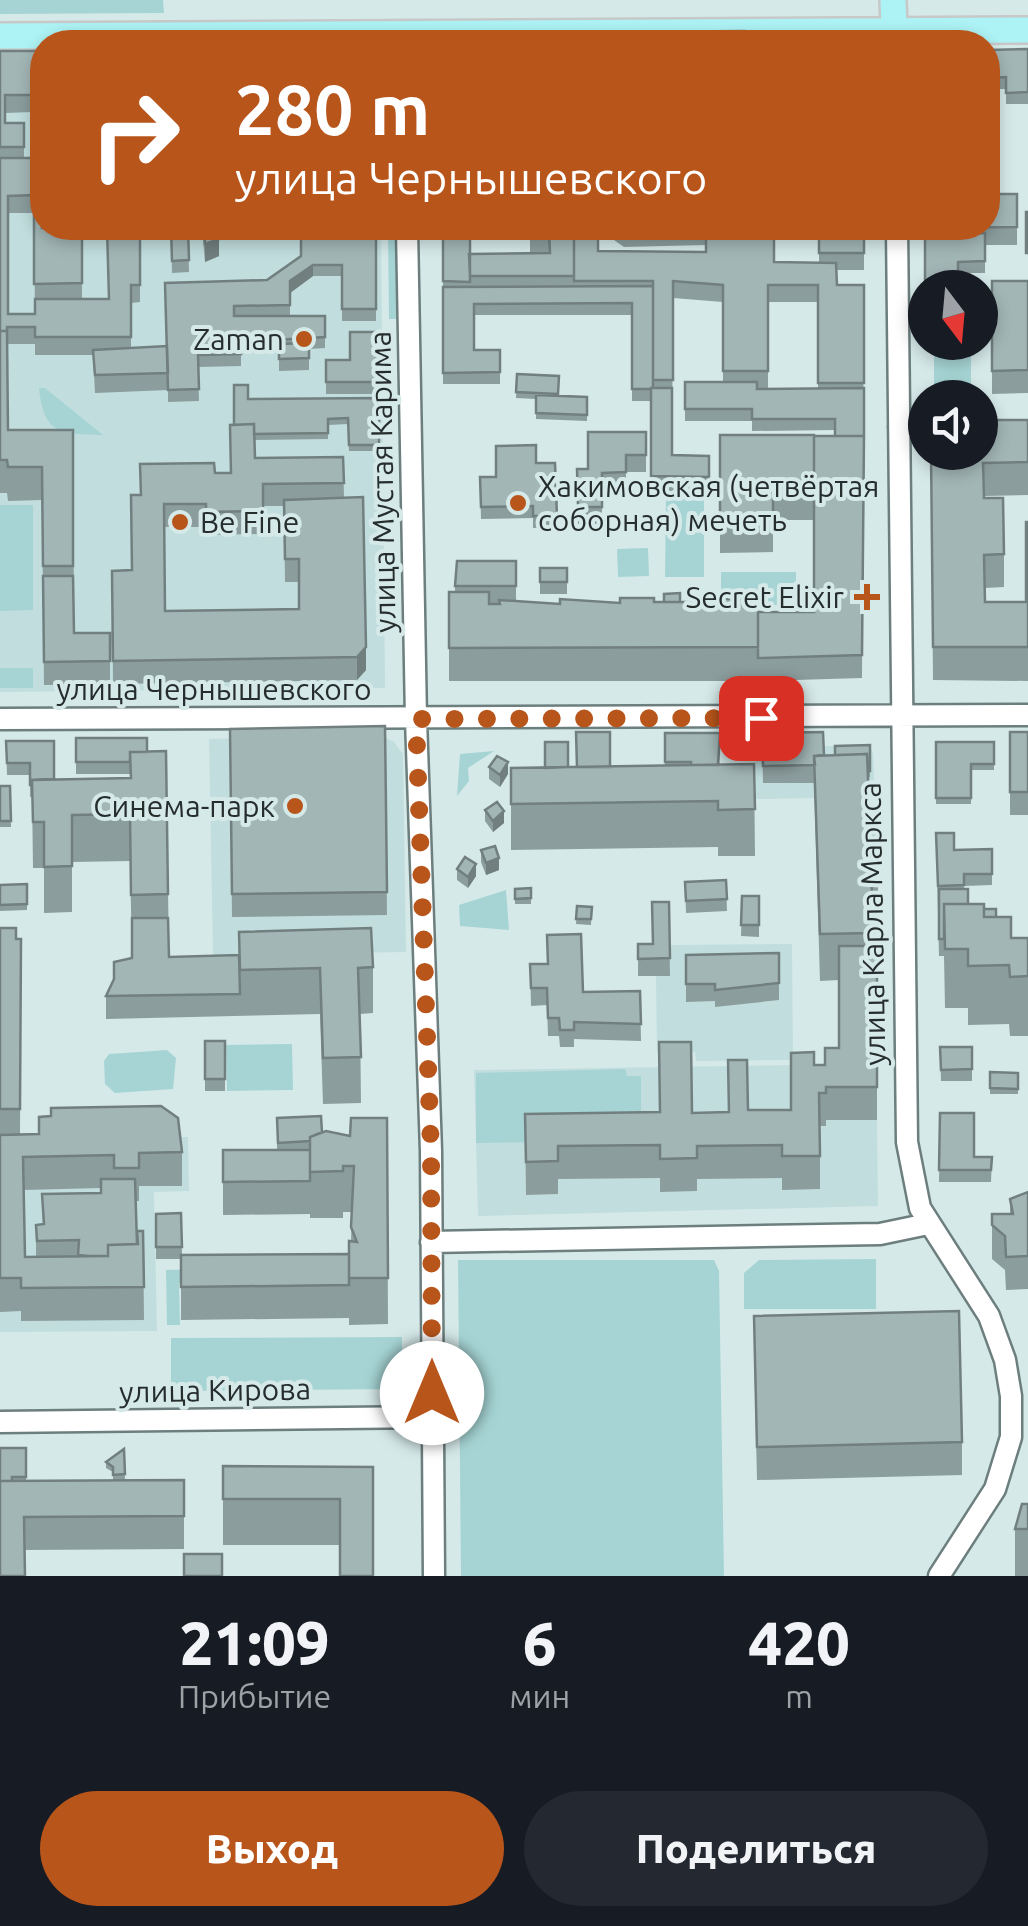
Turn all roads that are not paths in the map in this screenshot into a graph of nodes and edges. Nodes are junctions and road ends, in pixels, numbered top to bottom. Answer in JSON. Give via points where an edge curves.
{"nodes":[{"id":1,"x":893,"y":0,"type":"edge"},
{"id":2,"x":894,"y":30,"type":"edge"},
{"id":3,"x":1028,"y":30,"type":"edge"},
{"id":4,"x":1000,"y":31,"type":"edge"},
{"id":5,"x":0,"y":36,"type":"edge"},
{"id":6,"x":30,"y":36,"type":"edge"},
{"id":7,"x":407,"y":240,"type":"edge"},
{"id":8,"x":897,"y":240,"type":"edge"},
{"id":9,"x":899,"y":427,"type":"junction"},
{"id":10,"x":908,"y":427,"type":"edge"},
{"id":11,"x":1028,"y":715,"type":"edge"},
{"id":12,"x":903,"y":717,"type":"junction"},
{"id":13,"x":416,"y":719,"type":"junction"},
{"id":14,"x":0,"y":720,"type":"edge"},
{"id":15,"x":928,"y":1224,"type":"junction"},
{"id":16,"x":431,"y":1242,"type":"junction"},
{"id":17,"x":432,"y":1417,"type":"junction"},
{"id":18,"x":0,"y":1422,"type":"edge"},
{"id":19,"x":434,"y":1576,"type":"edge"},
{"id":20,"x":940,"y":1576,"type":"edge"}],
"edges":[{"from":1,"to":2,"type":"main road"},
{"from":3,"to":4,"type":"main road"},
{"from":5,"to":6,"type":"main road"},
{"from":7,"to":13,"type":"street","name":"улица Мустая Карима"},
{"from":8,"to":9,"type":"street","name":"улица Карла Маркса"},
{"from":9,"to":10,"type":"street"},
{"from":9,"to":12,"type":"street","name":"улица Карла Маркса"},
{"from":11,"to":12,"type":"street","name":"улица Чернышевского"},
{"from":12,"to":13,"type":"street","name":"улица Чернышевского"},
{"from":12,"to":15,"type":"street","name":"улица Карла Маркса","via":[[907,1142],[913,1188]]},
{"from":13,"to":14,"type":"street","name":"улица Чернышевского"},
{"from":13,"to":16,"type":"street","name":"улица Мустая Карима"},
{"from":15,"to":16,"type":"street","via":[[880,1234]]},
{"from":15,"to":20,"type":"street","name":"улица Карла Маркса","via":[[989,1316],[1011,1396],[1010,1437],[995,1489]]},
{"from":16,"to":17,"type":"street","name":"улица Мустая Карима"},
{"from":17,"to":18,"type":"street","name":"улица Кирова"},
{"from":17,"to":19,"type":"street","name":"улица Мустая Карима"}]}
